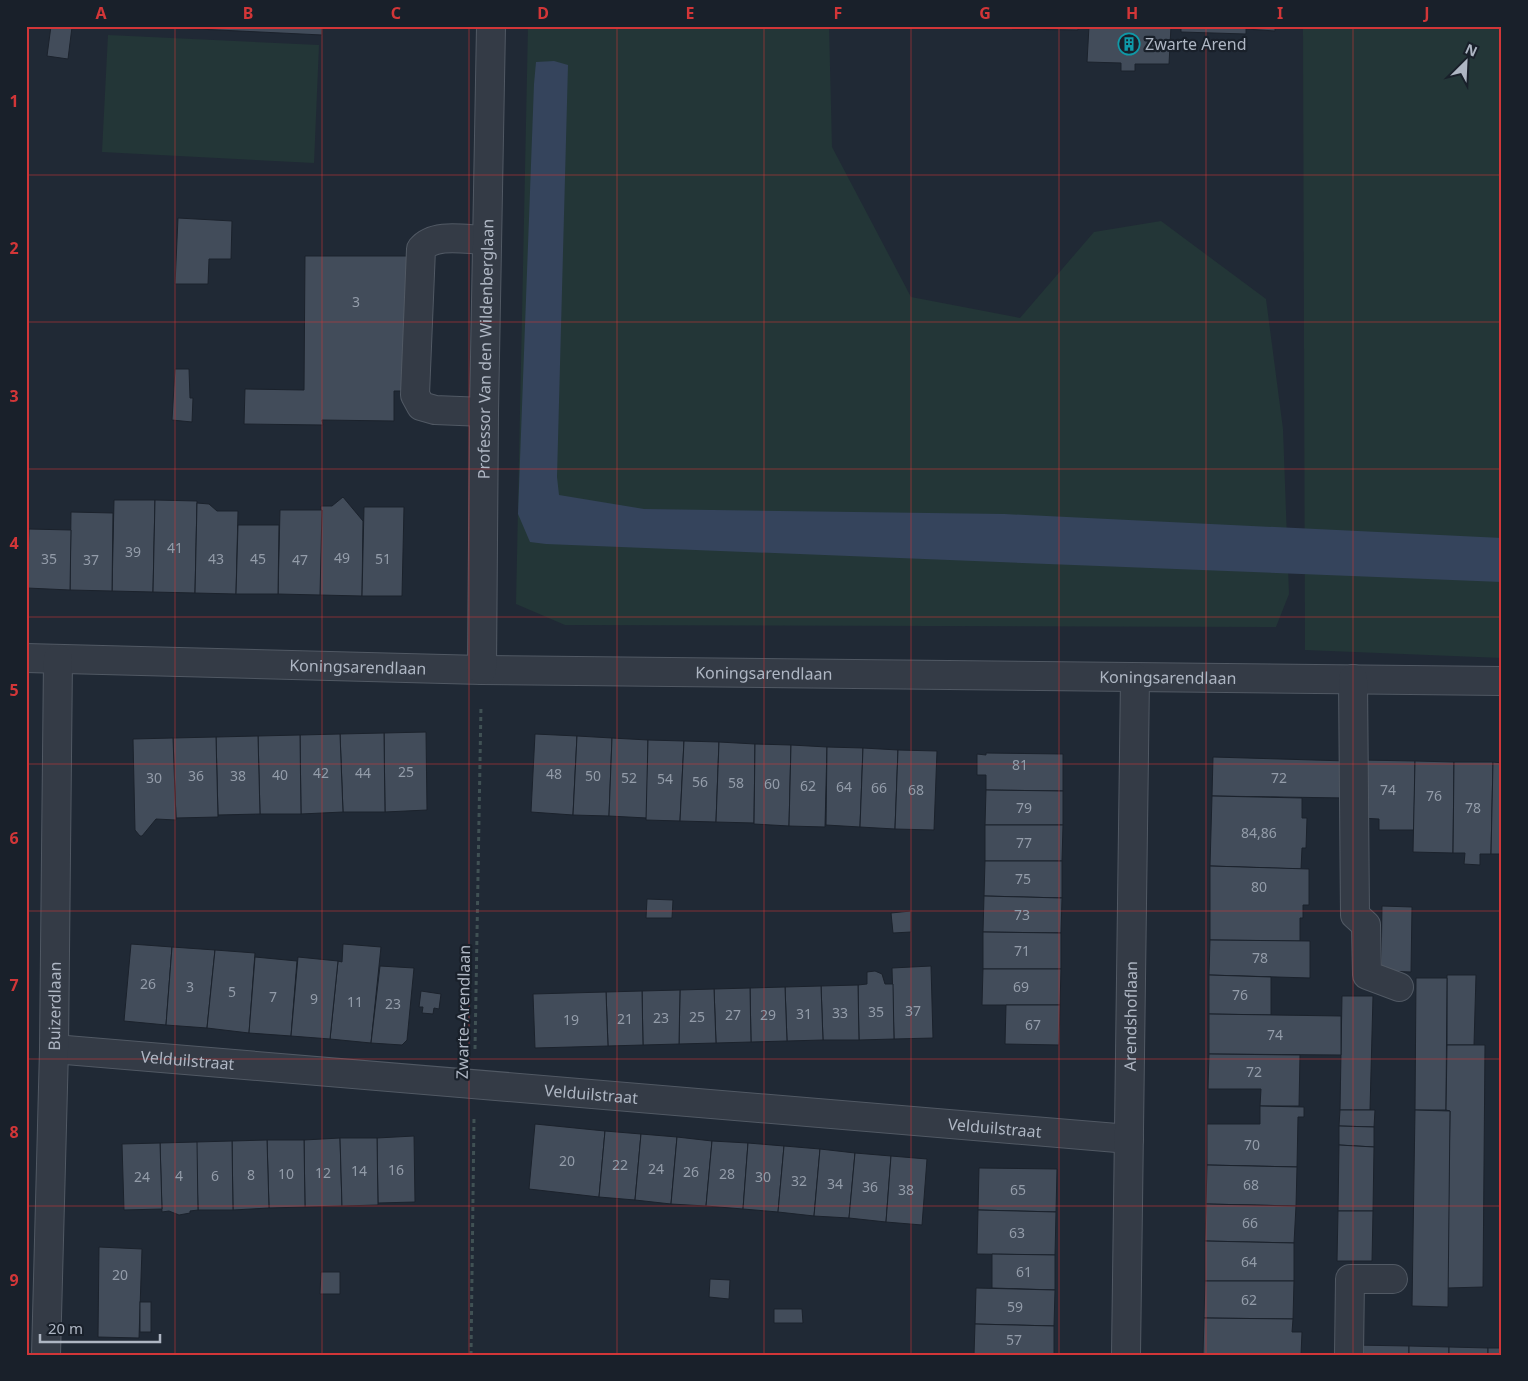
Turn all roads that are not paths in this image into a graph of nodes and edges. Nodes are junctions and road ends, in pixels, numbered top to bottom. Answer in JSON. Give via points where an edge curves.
{"nodes":[{"id":1,"x":491,"y":26,"type":"edge"},
{"id":2,"x":487,"y":240,"type":"junction"},
{"id":3,"x":484,"y":412,"type":"junction"},
{"id":4,"x":26,"y":658,"type":"edge"},
{"id":5,"x":58,"y":659,"type":"junction"},
{"id":6,"x":482,"y":670,"type":"junction"},
{"id":7,"x":1134,"y":678,"type":"junction"},
{"id":8,"x":1353,"y":679,"type":"junction"},
{"id":9,"x":1502,"y":681,"type":"edge"},
{"id":10,"x":1399,"y":987,"type":"dead end"},
{"id":11,"x":54,"y":1050,"type":"junction"},
{"id":12,"x":1129,"y":1139,"type":"junction"},
{"id":13,"x":1393,"y":1279,"type":"dead end"},
{"id":14,"x":46,"y":1355,"type":"edge"},
{"id":15,"x":1126,"y":1355,"type":"edge"},
{"id":16,"x":1349,"y":1355,"type":"edge"}],
"edges":[{"from":1,"to":2,"type":"street","name":"Professor Van den Wildenberglaan"},
{"from":2,"to":3,"type":"street","name":"Professor Van den Wildenberglaan"},
{"from":2,"to":3,"type":"street","via":[[440,239],[426,244],[421,250],[415,395],[421,406],[435,410]]},
{"from":3,"to":6,"type":"street","name":"Professor Van den Wildenberglaan"},
{"from":4,"to":5,"type":"street","name":"Koningsarendlaan"},
{"from":5,"to":6,"type":"street","name":"Koningsarendlaan"},
{"from":5,"to":11,"type":"street","name":"Buizerdlaan"},
{"from":6,"to":7,"type":"street","name":"Koningsarendlaan"},
{"from":7,"to":8,"type":"street","name":"Koningsarendlaan"},
{"from":7,"to":12,"type":"street","name":"Arendshoflaan"},
{"from":8,"to":9,"type":"street","name":"Koningsarendlaan"},
{"from":8,"to":10,"type":"street","via":[[1355,916],[1366,925],[1367,975]]},
{"from":11,"to":12,"type":"street","name":"Velduilstraat"},
{"from":11,"to":14,"type":"street","name":"Buizerdlaan"},
{"from":12,"to":15,"type":"street","name":"Arendshoflaan"},
{"from":13,"to":16,"type":"street","via":[[1350,1279]]}]}
